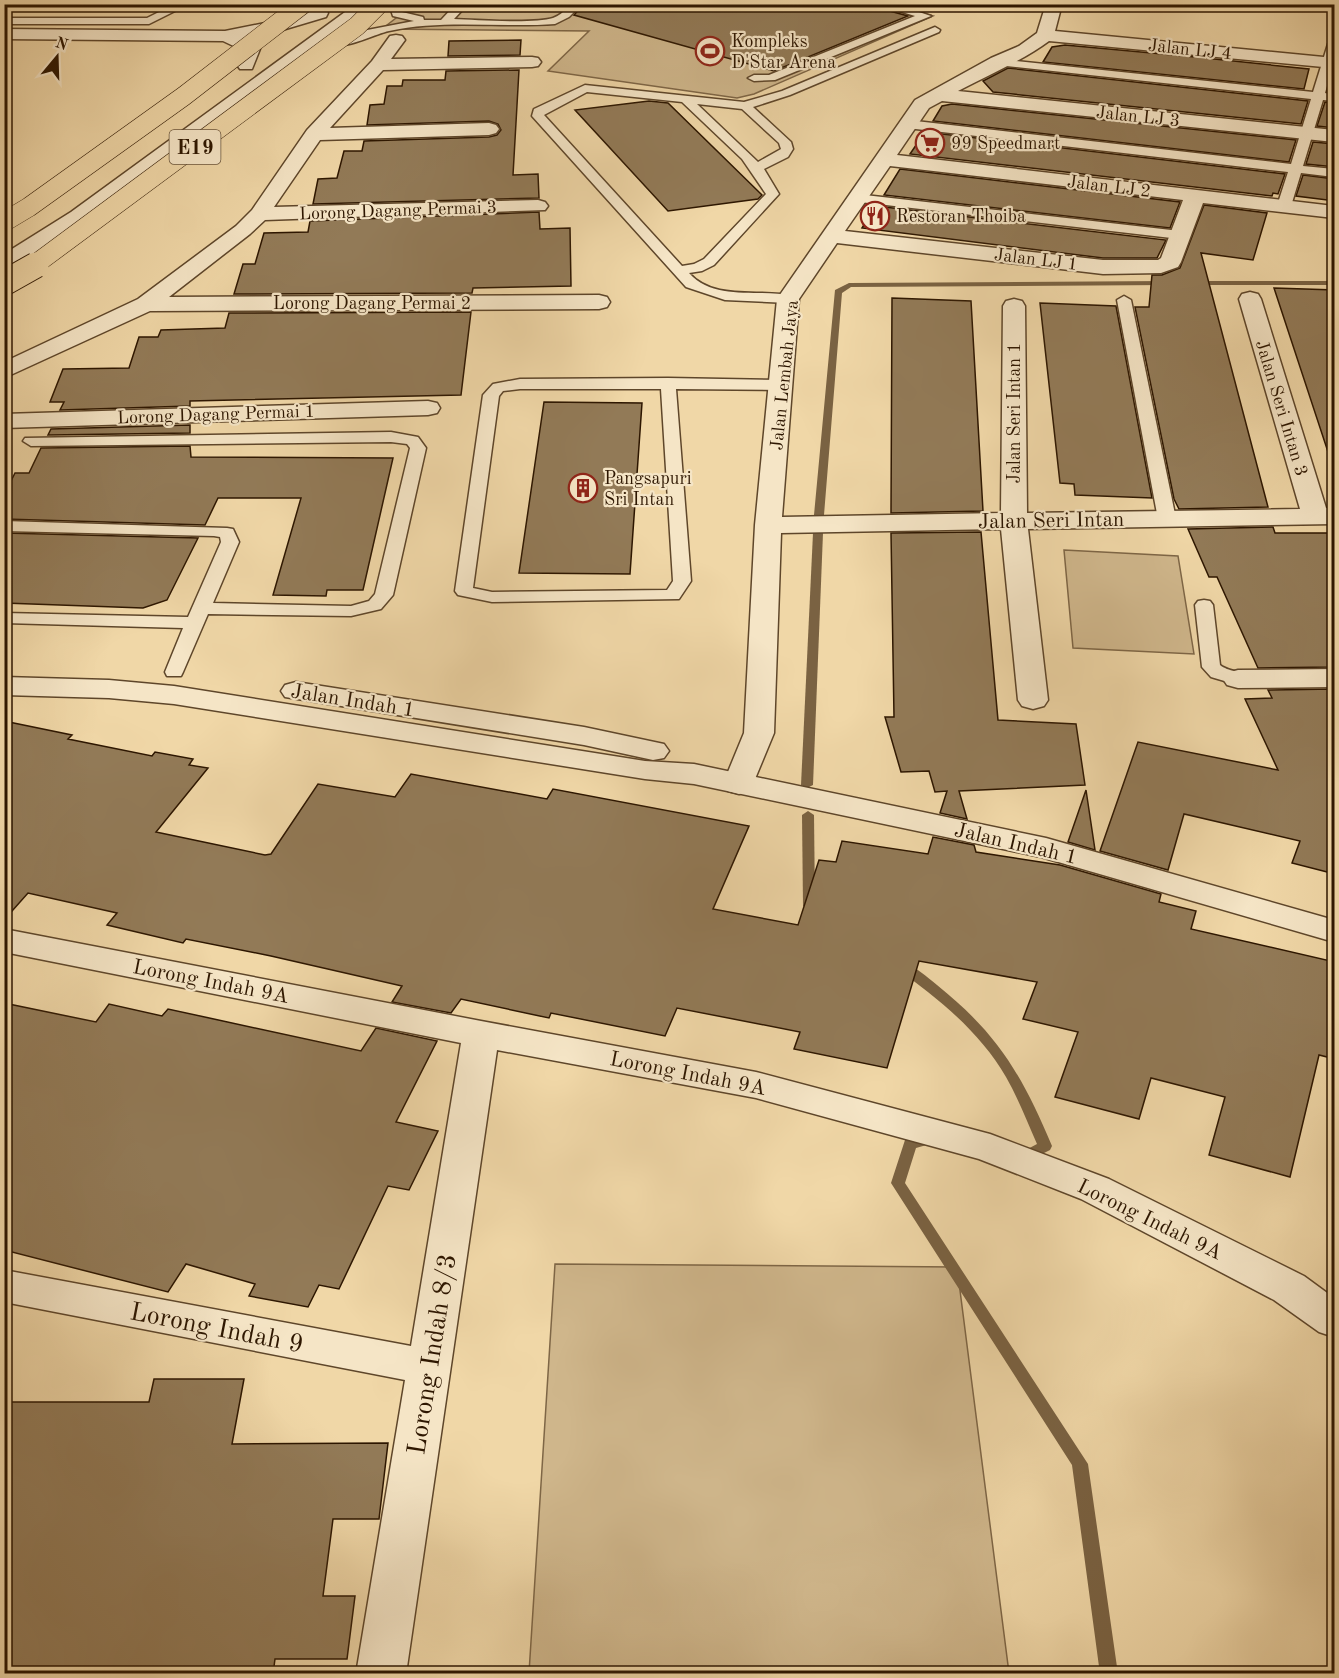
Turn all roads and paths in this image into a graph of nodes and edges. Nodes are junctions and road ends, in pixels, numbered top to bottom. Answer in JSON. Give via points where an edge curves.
{"nodes":[{"id":1,"x":184,"y":4,"type":"edge"},
{"id":2,"x":367,"y":4,"type":"edge"},
{"id":3,"x":380,"y":4,"type":"edge"},
{"id":4,"x":394,"y":4,"type":"edge"},
{"id":5,"x":463,"y":4,"type":"edge"},
{"id":6,"x":577,"y":4,"type":"edge"},
{"id":7,"x":881,"y":4,"type":"edge"},
{"id":8,"x":1054,"y":4,"type":"edge"},
{"id":9,"x":314,"y":7,"type":"edge"},
{"id":10,"x":444,"y":23,"type":"junction"},
{"id":11,"x":935,"y":30,"type":"dead end"},
{"id":12,"x":5,"y":31,"type":"edge"},
{"id":13,"x":1045,"y":34,"type":"junction"},
{"id":14,"x":225,"y":36,"type":"junction"},
{"id":15,"x":396,"y":40,"type":"dead end"},
{"id":16,"x":1335,"y":44,"type":"edge"},
{"id":17,"x":532,"y":62,"type":"dead end"},
{"id":18,"x":997,"y":62,"type":"junction"},
{"id":19,"x":196,"y":63,"type":"dead end"},
{"id":20,"x":1331,"y":63,"type":"edge"},
{"id":21,"x":246,"y":65,"type":"junction"},
{"id":22,"x":378,"y":65,"type":"junction"},
{"id":23,"x":754,"y":78,"type":"dead end"},
{"id":24,"x":264,"y":80,"type":"junction"},
{"id":25,"x":941,"y":95,"type":"junction"},
{"id":26,"x":1318,"y":96,"type":"junction"},
{"id":27,"x":1335,"y":98,"type":"edge"},
{"id":28,"x":685,"y":99,"type":"junction"},
{"id":29,"x":745,"y":106,"type":"junction"},
{"id":30,"x":907,"y":124,"type":"junction"},
{"id":31,"x":489,"y":129,"type":"dead end"},
{"id":32,"x":1306,"y":133,"type":"junction"},
{"id":33,"x":314,"y":134,"type":"junction"},
{"id":34,"x":1335,"y":136,"type":"edge"},
{"id":35,"x":883,"y":159,"type":"junction"},
{"id":36,"x":757,"y":168,"type":"junction"},
{"id":37,"x":1296,"y":169,"type":"junction"},
{"id":38,"x":1335,"y":173,"type":"edge"},
{"id":39,"x":1195,"y":196,"type":"junction"},
{"id":40,"x":856,"y":198,"type":"junction"},
{"id":41,"x":538,"y":206,"type":"dead end"},
{"id":42,"x":1284,"y":206,"type":"junction"},
{"id":43,"x":1335,"y":212,"type":"edge"},
{"id":44,"x":259,"y":214,"type":"junction"},
{"id":45,"x":4,"y":222,"type":"edge"},
{"id":46,"x":1180,"y":235,"type":"junction"},
{"id":47,"x":831,"y":236,"type":"junction"},
{"id":48,"x":4,"y":238,"type":"edge"},
{"id":49,"x":4,"y":264,"type":"edge"},
{"id":50,"x":679,"y":270,"type":"junction"},
{"id":51,"x":4,"y":283,"type":"edge"},
{"id":52,"x":788,"y":299,"type":"junction"},
{"id":53,"x":1250,"y":299,"type":"dead end"},
{"id":54,"x":1124,"y":300,"type":"dead end"},
{"id":55,"x":599,"y":302,"type":"dead end"},
{"id":56,"x":146,"y":304,"type":"junction"},
{"id":57,"x":1014,"y":306,"type":"dead end"},
{"id":58,"x":4,"y":371,"type":"edge"},
{"id":59,"x":668,"y":383,"type":"junction"},
{"id":60,"x":780,"y":385,"type":"junction"},
{"id":61,"x":428,"y":408,"type":"dead end"},
{"id":62,"x":4,"y":421,"type":"edge"},
{"id":63,"x":32,"y":441,"type":"dead end"},
{"id":64,"x":1325,"y":516,"type":"edge"},
{"id":65,"x":1167,"y":519,"type":"junction"},
{"id":66,"x":1014,"y":521,"type":"junction"},
{"id":67,"x":768,"y":525,"type":"junction"},
{"id":68,"x":4,"y":526,"type":"edge"},
{"id":69,"x":1204,"y":605,"type":"dead end"},
{"id":70,"x":198,"y":615,"type":"junction"},
{"id":71,"x":4,"y":618,"type":"edge"},
{"id":72,"x":4,"y":667,"type":"edge"},
{"id":73,"x":174,"y":672,"type":"junction"},
{"id":74,"x":1335,"y":678,"type":"edge"},
{"id":75,"x":1238,"y":679,"type":"joint"},
{"id":76,"x":4,"y":686,"type":"edge"},
{"id":77,"x":1033,"y":700,"type":"dead end"},
{"id":78,"x":693,"y":774,"type":"junction"},
{"id":79,"x":738,"y":784,"type":"junction"},
{"id":80,"x":1335,"y":931,"type":"edge"},
{"id":81,"x":4,"y":940,"type":"edge"},
{"id":82,"x":481,"y":1034,"type":"junction"},
{"id":83,"x":4,"y":1286,"type":"edge"},
{"id":84,"x":1335,"y":1320,"type":"edge"},
{"id":85,"x":429,"y":1368,"type":"junction"},
{"id":86,"x":381,"y":1674,"type":"edge"}],
"edges":[{"from":1,"to":12,"type":"lane","via":[[149,21]]},
{"from":2,"to":24,"type":"street"},
{"from":3,"to":51,"type":"highway","number":"E19","bridge":true,"via":[[357,26],[39,263]]},
{"from":4,"to":10,"type":"lane","via":[[397,14]]},
{"from":5,"to":10,"type":"lane"},
{"from":6,"to":10,"type":"lane","via":[[555,21]]},
{"from":7,"to":23,"type":"lane","via":[[926,16],[771,78]]},
{"from":8,"to":13,"type":"street"},
{"from":9,"to":14,"type":"street","via":[[273,27]]},
{"from":9,"to":19,"type":"highway","bridge":true},
{"from":9,"to":21,"type":"street"},
{"from":9,"to":45,"type":"highway","number":"E19","bridge":true},
{"from":10,"to":24,"type":"lane","via":[[402,24],[364,31]]},
{"from":11,"to":29,"type":"lane","via":[[786,93]]},
{"from":12,"to":14,"type":"street"},
{"from":13,"to":18,"type":"street","name":"Jalan Lembah Jaya","via":[[1025,50]]},
{"from":13,"to":20,"type":"street","name":"Jalan LJ 4"},
{"from":14,"to":21,"type":"street","via":[[251,49]]},
{"from":15,"to":22,"type":"street"},
{"from":16,"to":20,"type":"lane"},
{"from":17,"to":22,"type":"street"},
{"from":18,"to":25,"type":"street","name":"Jalan Lembah Jaya"},
{"from":18,"to":26,"type":"lane"},
{"from":20,"to":26,"type":"lane"},
{"from":21,"to":48,"type":"street","via":[[49,210]]},
{"from":22,"to":33,"type":"street"},
{"from":24,"to":49,"type":"street","via":[[78,216]]},
{"from":25,"to":30,"type":"street","name":"Jalan Lembah Jaya","via":[[922,104]]},
{"from":25,"to":32,"type":"street","name":"Jalan LJ 3"},
{"from":26,"to":27,"type":"lane"},
{"from":26,"to":32,"type":"lane"},
{"from":28,"to":29,"type":"lane"},
{"from":28,"to":36,"type":"lane"},
{"from":28,"to":50,"type":"lane","via":[[585,88],[538,112]]},
{"from":29,"to":36,"type":"lane","via":[[785,142],[787,149]]},
{"from":30,"to":35,"type":"street","name":"Jalan Lembah Jaya"},
{"from":30,"to":37,"type":"lane"},
{"from":31,"to":33,"type":"street"},
{"from":32,"to":34,"type":"street","name":"Jalan LJ 3"},
{"from":32,"to":37,"type":"lane"},
{"from":33,"to":44,"type":"street"},
{"from":35,"to":39,"type":"street","name":"Jalan LJ 2"},
{"from":35,"to":40,"type":"street","name":"Jalan Lembah Jaya"},
{"from":36,"to":50,"type":"lane","via":[[773,194],[769,201],[709,262]]},
{"from":37,"to":38,"type":"lane"},
{"from":37,"to":42,"type":"lane"},
{"from":39,"to":42,"type":"street","name":"Jalan LJ 2"},
{"from":39,"to":46,"type":"street","name":"Jalan LJ 1"},
{"from":40,"to":46,"type":"lane"},
{"from":40,"to":47,"type":"street","name":"Jalan Lembah Jaya"},
{"from":41,"to":44,"type":"street","name":"Lorong Dagang Permai 3"},
{"from":42,"to":43,"type":"street","name":"Jalan LJ 2"},
{"from":44,"to":56,"type":"street"},
{"from":46,"to":47,"type":"street","name":"Jalan LJ 1","via":[[1170,262],[1161,266],[1103,267]]},
{"from":47,"to":52,"type":"street","name":"Jalan Lembah Jaya"},
{"from":50,"to":52,"type":"lane","via":[[691,284],[725,296]]},
{"from":52,"to":60,"type":"street","name":"Jalan Lembah Jaya"},
{"from":53,"to":64,"type":"street","name":"Jalan Seri Intan 3"},
{"from":54,"to":65,"type":"lane"},
{"from":55,"to":56,"type":"street","name":"Lorong Dagang Permai 2"},
{"from":56,"to":58,"type":"street"},
{"from":57,"to":66,"type":"street","name":"Jalan Seri Intan 1"},
{"from":59,"to":59,"type":"lane","via":[[682,581],[673,595],[492,597],[464,591],[491,394],[498,387],[520,384]]},
{"from":59,"to":60,"type":"lane"},
{"from":60,"to":67,"type":"street","name":"Jalan Lembah Jaya"},
{"from":61,"to":62,"type":"street","name":"Lorong Dagang Permai 1"},
{"from":63,"to":70,"type":"lane","via":[[391,437],[412,440],[418,448],[384,595],[375,605],[351,611]]},
{"from":64,"to":65,"type":"street","name":"Jalan Seri Intan"},
{"from":65,"to":66,"type":"street","name":"Jalan Seri Intan"},
{"from":66,"to":67,"type":"street","name":"Jalan Seri Intan"},
{"from":66,"to":77,"type":"street","name":"Jalan Seri Intan 1"},
{"from":67,"to":79,"type":"street","name":"Jalan Lembah Jaya","via":[[759,733]]},
{"from":68,"to":70,"type":"lane","via":[[227,533],[230,542]]},
{"from":69,"to":75,"type":"lane","via":[[1211,667]]},
{"from":70,"to":71,"type":"lane"},
{"from":70,"to":73,"type":"lane"},
{"from":72,"to":73,"type":"street","name":"Jalan Indah 1"},
{"from":73,"to":78,"type":"street","name":"Jalan Indah 1","via":[[584,736],[644,748],[668,757]]},
{"from":74,"to":75,"type":"street"},
{"from":76,"to":78,"type":"street","name":"Jalan Indah 1","via":[[174,695],[645,770]]},
{"from":78,"to":79,"type":"street","name":"Jalan Indah 1"},
{"from":79,"to":80,"type":"street","name":"Jalan Indah 1","via":[[1046,848]]},
{"from":81,"to":82,"type":"street","name":"Lorong Indah 9A"},
{"from":82,"to":84,"type":"street","name":"Lorong Indah 9A","via":[[756,1085],[990,1148],[1095,1189],[1288,1288]]},
{"from":82,"to":85,"type":"street","name":"Lorong Indah 8/3"},
{"from":83,"to":85,"type":"street","name":"Lorong Indah 9"},
{"from":85,"to":86,"type":"street","name":"Lorong Indah 8/3"}]}
